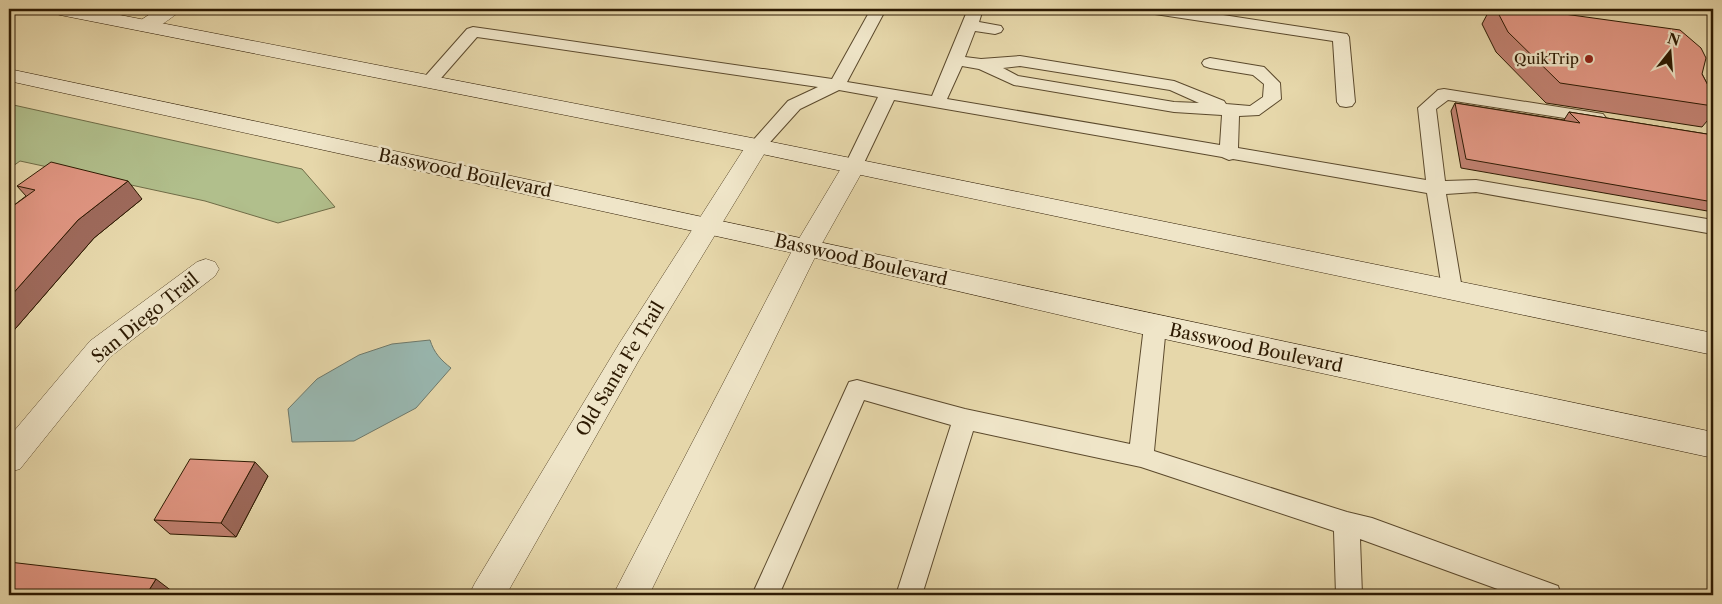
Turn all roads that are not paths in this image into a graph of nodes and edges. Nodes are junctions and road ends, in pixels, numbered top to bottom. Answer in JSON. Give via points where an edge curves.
{"nodes":[{"id":1,"x":60,"y":9,"type":"edge"},
{"id":2,"x":171,"y":9,"type":"edge"},
{"id":3,"x":878,"y":9,"type":"edge"},
{"id":4,"x":976,"y":9,"type":"edge"},
{"id":5,"x":1155,"y":9,"type":"edge"},
{"id":6,"x":969,"y":25,"type":"junction"},
{"id":7,"x":146,"y":26,"type":"junction"},
{"id":8,"x":996,"y":30,"type":"dead end"},
{"id":9,"x":956,"y":60,"type":"junction"},
{"id":10,"x":1210,"y":63,"type":"dead end"},
{"id":11,"x":9,"y":74,"type":"edge"},
{"id":12,"x":429,"y":81,"type":"junction"},
{"id":13,"x":837,"y":85,"type":"junction"},
{"id":14,"x":888,"y":94,"type":"junction"},
{"id":15,"x":1346,"y":102,"type":"dead end"},
{"id":16,"x":938,"y":103,"type":"junction"},
{"id":17,"x":1231,"y":110,"type":"junction"},
{"id":18,"x":1558,"y":112,"type":"junction"},
{"id":19,"x":1613,"y":121,"type":"edge"},
{"id":20,"x":1563,"y":130,"type":"edge"},
{"id":21,"x":758,"y":146,"type":"junction"},
{"id":22,"x":1229,"y":154,"type":"junction"},
{"id":23,"x":854,"y":165,"type":"junction"},
{"id":24,"x":1436,"y":188,"type":"junction"},
{"id":25,"x":1708,"y":221,"type":"edge"},
{"id":26,"x":708,"y":226,"type":"junction"},
{"id":27,"x":807,"y":248,"type":"junction"},
{"id":28,"x":206,"y":269,"type":"dead end"},
{"id":29,"x":1452,"y":289,"type":"junction"},
{"id":30,"x":1155,"y":326,"type":"junction"},
{"id":31,"x":1713,"y":344,"type":"edge"},
{"id":32,"x":965,"y":419,"type":"junction"},
{"id":33,"x":1713,"y":445,"type":"edge"},
{"id":34,"x":1141,"y":457,"type":"junction"},
{"id":35,"x":9,"y":459,"type":"edge"},
{"id":36,"x":1347,"y":524,"type":"junction"},
{"id":37,"x":487,"y":595,"type":"edge"},
{"id":38,"x":631,"y":595,"type":"edge"},
{"id":39,"x":765,"y":595,"type":"edge"},
{"id":40,"x":909,"y":595,"type":"edge"},
{"id":41,"x":1349,"y":595,"type":"edge"},
{"id":42,"x":1548,"y":595,"type":"edge"}],
"edges":[{"from":1,"to":7,"type":"main road"},
{"from":2,"to":7,"type":"main road"},
{"from":3,"to":13,"type":"lane"},
{"from":4,"to":6,"type":"lane"},
{"from":5,"to":15,"type":"lane","via":[[1341,37]]},
{"from":6,"to":8,"type":"lane"},
{"from":6,"to":9,"type":"lane"},
{"from":7,"to":12,"type":"main road"},
{"from":9,"to":16,"type":"lane"},
{"from":9,"to":17,"type":"lane","via":[[982,64],[1014,80],[1174,107]]},
{"from":10,"to":17,"type":"lane","via":[[1258,71],[1272,83],[1272,99],[1252,111]]},
{"from":11,"to":26,"type":"main road","name":"Basswood Boulevard"},
{"from":12,"to":13,"type":"lane","via":[[473,32]]},
{"from":12,"to":21,"type":"main road"},
{"from":13,"to":14,"type":"lane"},
{"from":13,"to":21,"type":"lane","via":[[794,105]]},
{"from":14,"to":16,"type":"lane"},
{"from":14,"to":23,"type":"lane"},
{"from":16,"to":22,"type":"lane"},
{"from":17,"to":22,"type":"lane"},
{"from":18,"to":19,"type":"lane"},
{"from":18,"to":20,"type":"lane"},
{"from":18,"to":24,"type":"lane","via":[[1500,111],[1463,105],[1444,94],[1427,108]]},
{"from":21,"to":23,"type":"main road"},
{"from":21,"to":26,"type":"main road","name":"Old Santa Fe Trail"},
{"from":22,"to":24,"type":"lane"},
{"from":23,"to":27,"type":"main road"},
{"from":23,"to":29,"type":"main road"},
{"from":24,"to":25,"type":"lane","via":[[1475,178]]},
{"from":24,"to":29,"type":"lane"},
{"from":26,"to":27,"type":"main road","name":"Basswood Boulevard"},
{"from":26,"to":37,"type":"main road","name":"Old Santa Fe Trail","via":[[628,352]]},
{"from":27,"to":30,"type":"main road","name":"Basswood Boulevard"},
{"from":27,"to":38,"type":"main road"},
{"from":28,"to":35,"type":"main road","name":"San Diego Trail","via":[[100,349]]},
{"from":29,"to":31,"type":"main road"},
{"from":30,"to":33,"type":"main road","name":"Basswood Boulevard"},
{"from":30,"to":34,"type":"lane"},
{"from":32,"to":34,"type":"lane"},
{"from":32,"to":39,"type":"lane","via":[[857,389]]},
{"from":32,"to":40,"type":"lane"},
{"from":34,"to":36,"type":"lane"},
{"from":36,"to":41,"type":"lane"},
{"from":36,"to":42,"type":"lane","via":[[1372,530]]}]}
